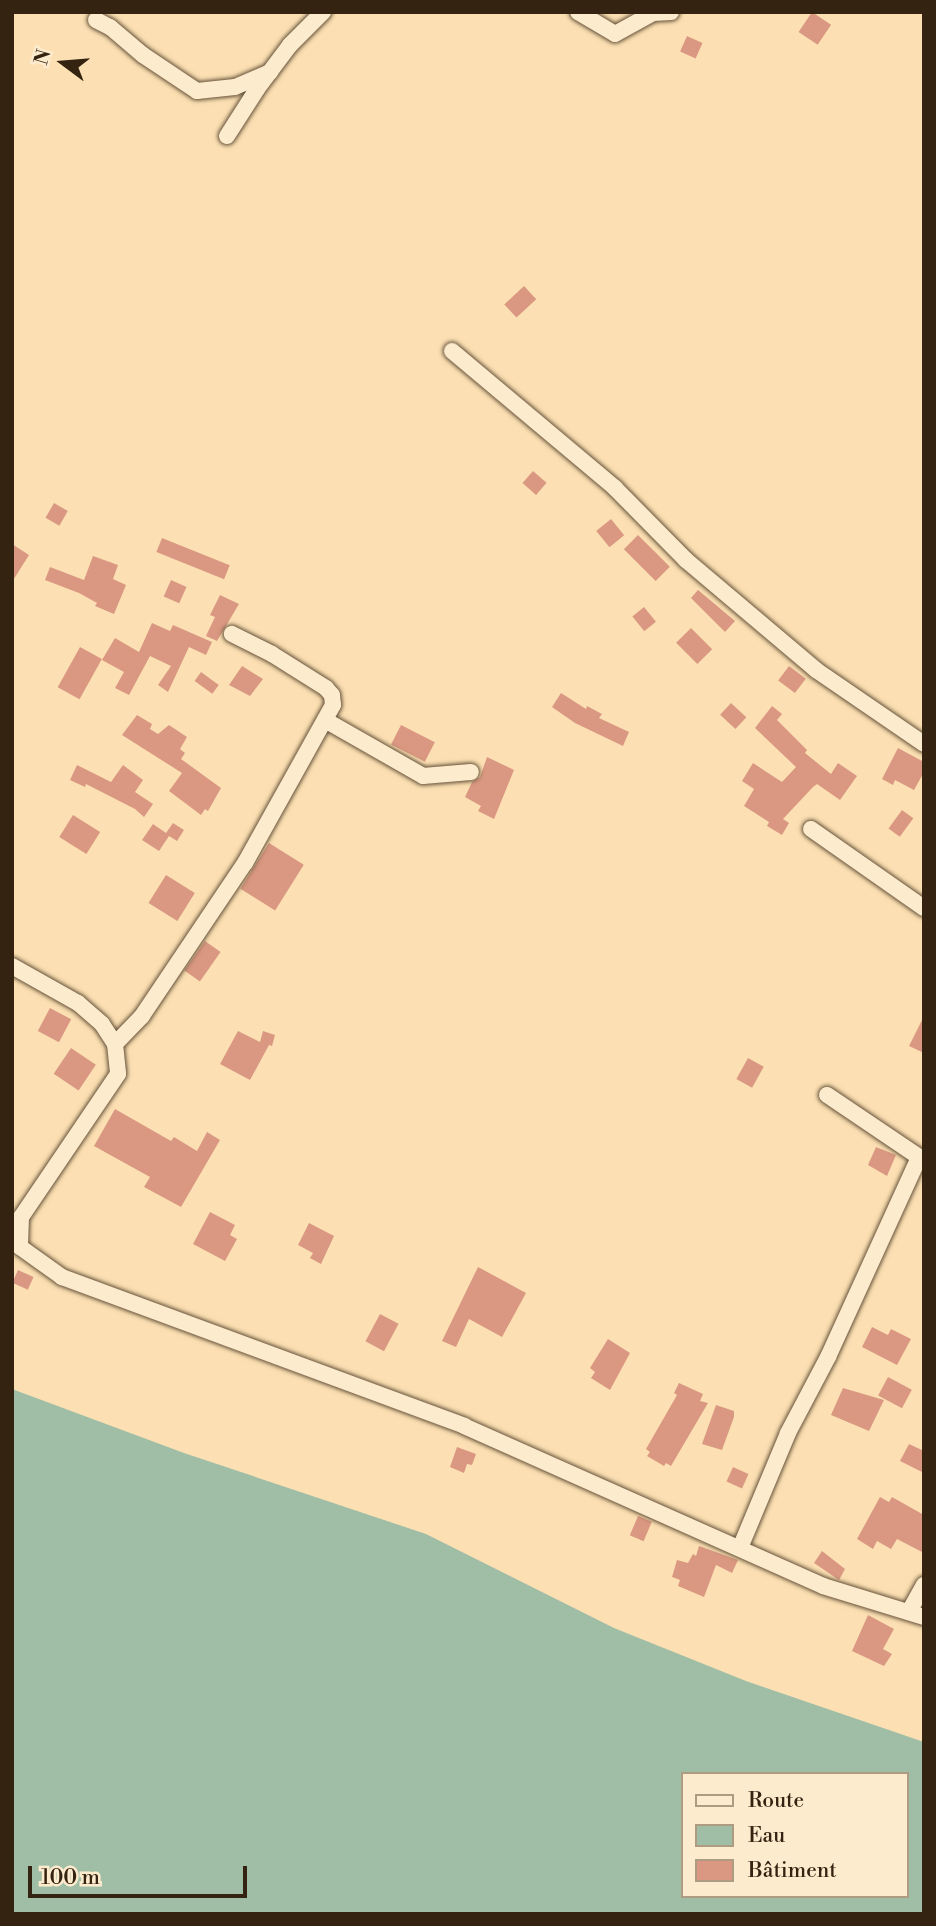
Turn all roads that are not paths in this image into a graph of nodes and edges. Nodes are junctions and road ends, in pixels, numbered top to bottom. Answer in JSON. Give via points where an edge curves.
{"nodes":[{"id":1,"x":323,"y":12,"type":"edge"},
{"id":2,"x":578,"y":12,"type":"edge"},
{"id":3,"x":671,"y":12,"type":"edge"},
{"id":4,"x":96,"y":20,"type":"dead end"},
{"id":5,"x":270,"y":72,"type":"junction"},
{"id":6,"x":227,"y":136,"type":"dead end"},
{"id":7,"x":452,"y":351,"type":"dead end"},
{"id":8,"x":232,"y":634,"type":"dead end"},
{"id":9,"x":325,"y":720,"type":"junction"},
{"id":10,"x":924,"y":744,"type":"edge"},
{"id":11,"x":471,"y":772,"type":"dead end"},
{"id":12,"x":811,"y":829,"type":"dead end"},
{"id":13,"x":924,"y":908,"type":"edge"},
{"id":14,"x":12,"y":966,"type":"edge"},
{"id":15,"x":115,"y":1044,"type":"junction"},
{"id":16,"x":827,"y":1094,"type":"dead end"},
{"id":17,"x":740,"y":1548,"type":"junction"},
{"id":18,"x":924,"y":1585,"type":"edge"},
{"id":19,"x":917,"y":1613,"type":"edge"}],
"edges":[{"from":1,"to":5,"type":"street"},
{"from":2,"to":3,"type":"street","via":[[615,34],[653,13]]},
{"from":4,"to":5,"type":"street","via":[[197,90],[235,87]]},
{"from":5,"to":6,"type":"street"},
{"from":7,"to":10,"type":"street","via":[[615,488],[687,561],[816,670]]},
{"from":8,"to":9,"type":"street","via":[[326,688],[333,705]]},
{"from":9,"to":11,"type":"street","via":[[423,775]]},
{"from":9,"to":15,"type":"street","via":[[245,863],[142,1016]]},
{"from":12,"to":13,"type":"street"},
{"from":14,"to":15,"type":"street","via":[[78,1003],[102,1024]]},
{"from":15,"to":17,"type":"street","via":[[118,1074],[21,1217],[20,1247],[62,1277],[464,1426]]},
{"from":16,"to":17,"type":"street","via":[[919,1157]]},
{"from":17,"to":19,"type":"street","via":[[823,1586]]},
{"from":18,"to":19,"type":"street"}]}
